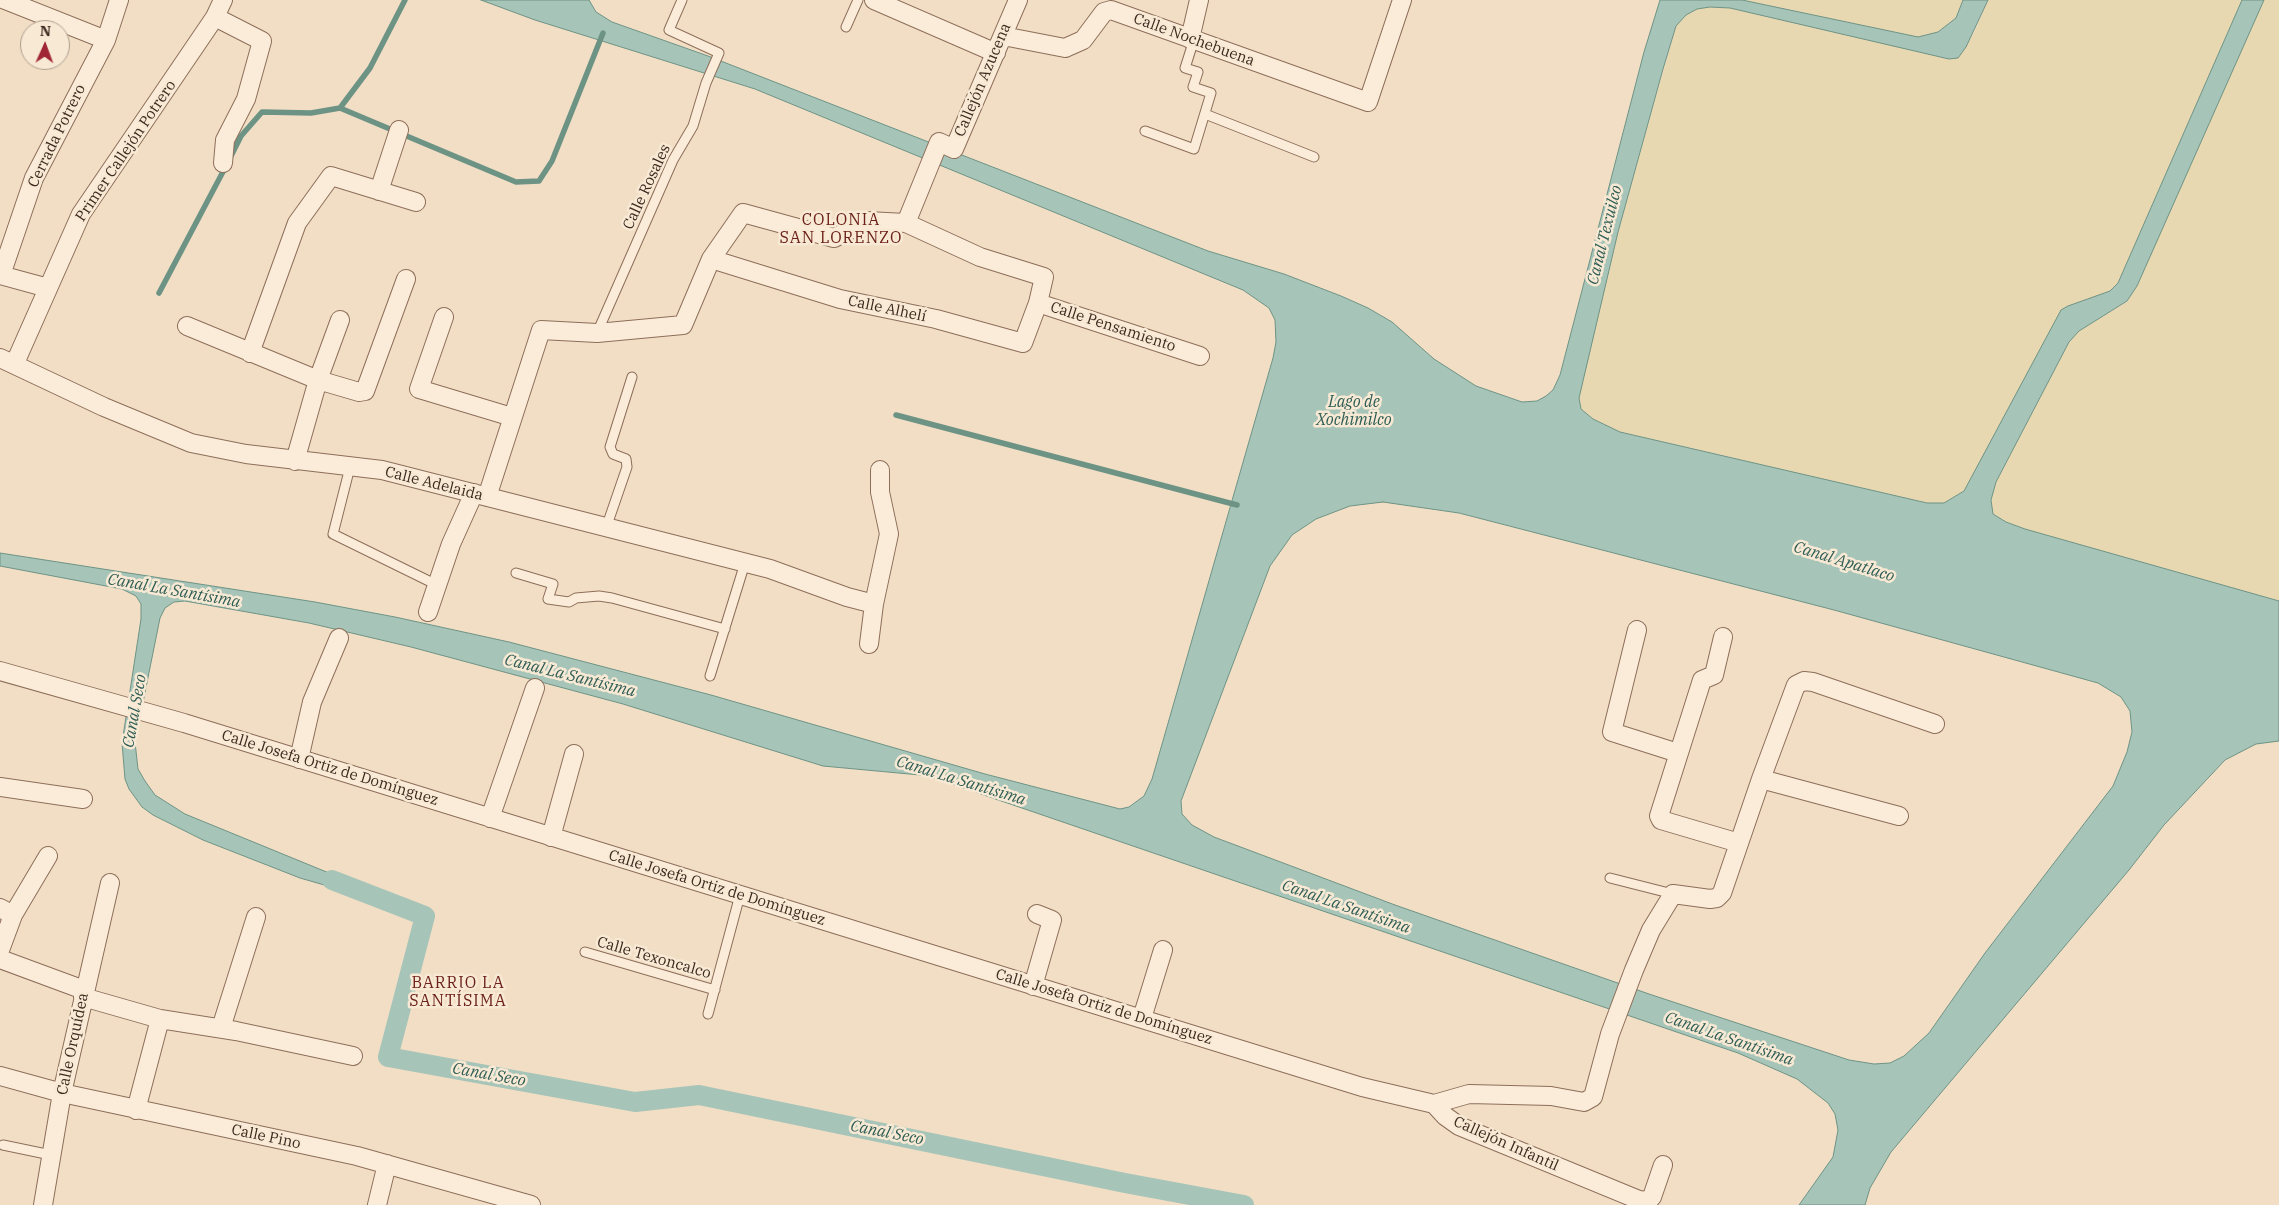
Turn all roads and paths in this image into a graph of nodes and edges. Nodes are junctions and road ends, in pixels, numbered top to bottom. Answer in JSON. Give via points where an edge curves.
{"nodes":[{"id":1,"x":5,"y":0,"type":"edge"},
{"id":2,"x":119,"y":0,"type":"edge"},
{"id":3,"x":223,"y":0,"type":"edge"},
{"id":4,"x":682,"y":0,"type":"edge"},
{"id":5,"x":858,"y":0,"type":"edge"},
{"id":6,"x":874,"y":0,"type":"edge"},
{"id":7,"x":1018,"y":0,"type":"edge"},
{"id":8,"x":1200,"y":0,"type":"edge"},
{"id":9,"x":1402,"y":0,"type":"edge"},
{"id":10,"x":215,"y":17,"type":"junction"},
{"id":11,"x":846,"y":28,"type":"dead end"},
{"id":12,"x":1003,"y":36,"type":"junction"},
{"id":13,"x":1190,"y":38,"type":"junction"},
{"id":14,"x":106,"y":40,"type":"junction"},
{"id":15,"x":996,"y":53,"type":"junction"},
{"id":16,"x":1205,"y":114,"type":"junction"},
{"id":17,"x":399,"y":130,"type":"dead end"},
{"id":18,"x":1145,"y":132,"type":"dead end"},
{"id":19,"x":1314,"y":157,"type":"dead end"},
{"id":20,"x":223,"y":163,"type":"dead end"},
{"id":21,"x":379,"y":190,"type":"junction"},
{"id":22,"x":416,"y":202,"type":"dead end"},
{"id":23,"x":906,"y":223,"type":"junction"},
{"id":24,"x":711,"y":259,"type":"junction"},
{"id":25,"x":0,"y":275,"type":"edge"},
{"id":26,"x":406,"y":279,"type":"dead end"},
{"id":27,"x":48,"y":288,"type":"junction"},
{"id":28,"x":1038,"y":303,"type":"junction"},
{"id":29,"x":444,"y":316,"type":"dead end"},
{"id":30,"x":340,"y":320,"type":"dead end"},
{"id":31,"x":187,"y":326,"type":"dead end"},
{"id":32,"x":598,"y":333,"type":"junction"},
{"id":33,"x":250,"y":353,"type":"junction"},
{"id":34,"x":1200,"y":356,"type":"dead end"},
{"id":35,"x":7,"y":360,"type":"edge"},
{"id":36,"x":632,"y":376,"type":"dead end"},
{"id":37,"x":318,"y":380,"type":"junction"},
{"id":38,"x":512,"y":417,"type":"junction"},
{"id":39,"x":295,"y":461,"type":"junction"},
{"id":40,"x":350,"y":467,"type":"junction"},
{"id":41,"x":880,"y":470,"type":"dead end"},
{"id":42,"x":480,"y":495,"type":"junction"},
{"id":43,"x":606,"y":528,"type":"junction"},
{"id":44,"x":745,"y":563,"type":"junction"},
{"id":45,"x":516,"y":573,"type":"dead end"},
{"id":46,"x":437,"y":585,"type":"junction"},
{"id":47,"x":874,"y":604,"type":"junction"},
{"id":48,"x":428,"y":612,"type":"dead end"},
{"id":49,"x":725,"y":629,"type":"junction"},
{"id":50,"x":1637,"y":630,"type":"dead end"},
{"id":51,"x":1723,"y":637,"type":"dead end"},
{"id":52,"x":339,"y":638,"type":"dead end"},
{"id":53,"x":870,"y":644,"type":"dead end"},
{"id":54,"x":0,"y":672,"type":"edge"},
{"id":55,"x":710,"y":676,"type":"dead end"},
{"id":56,"x":535,"y":688,"type":"dead end"},
{"id":57,"x":1935,"y":724,"type":"dead end"},
{"id":58,"x":1678,"y":753,"type":"junction"},
{"id":59,"x":574,"y":754,"type":"dead end"},
{"id":60,"x":299,"y":759,"type":"junction"},
{"id":61,"x":1761,"y":779,"type":"junction"},
{"id":62,"x":0,"y":788,"type":"edge"},
{"id":63,"x":83,"y":799,"type":"dead end"},
{"id":64,"x":1899,"y":816,"type":"dead end"},
{"id":65,"x":490,"y":818,"type":"junction"},
{"id":66,"x":551,"y":837,"type":"junction"},
{"id":67,"x":1739,"y":843,"type":"junction"},
{"id":68,"x":48,"y":856,"type":"dead end"},
{"id":69,"x":1610,"y":878,"type":"dead end"},
{"id":70,"x":110,"y":884,"type":"dead end"},
{"id":71,"x":1673,"y":894,"type":"junction"},
{"id":72,"x":740,"y":895,"type":"junction"},
{"id":73,"x":7,"y":912,"type":"edge"},
{"id":74,"x":1037,"y":914,"type":"dead end"},
{"id":75,"x":256,"y":917,"type":"dead end"},
{"id":76,"x":0,"y":950,"type":"edge"},
{"id":77,"x":1163,"y":950,"type":"dead end"},
{"id":78,"x":585,"y":952,"type":"dead end"},
{"id":79,"x":0,"y":959,"type":"edge"},
{"id":80,"x":1034,"y":986,"type":"junction"},
{"id":81,"x":715,"y":990,"type":"junction"},
{"id":82,"x":83,"y":994,"type":"junction"},
{"id":83,"x":708,"y":1014,"type":"dead end"},
{"id":84,"x":1142,"y":1018,"type":"junction"},
{"id":85,"x":160,"y":1019,"type":"junction"},
{"id":86,"x":221,"y":1028,"type":"junction"},
{"id":87,"x":353,"y":1056,"type":"dead end"},
{"id":88,"x":0,"y":1076,"type":"edge"},
{"id":89,"x":62,"y":1093,"type":"junction"},
{"id":90,"x":1434,"y":1104,"type":"junction"},
{"id":91,"x":136,"y":1110,"type":"junction"},
{"id":92,"x":3,"y":1145,"type":"dead end"},
{"id":93,"x":52,"y":1155,"type":"junction"},
{"id":94,"x":387,"y":1164,"type":"junction"},
{"id":95,"x":1663,"y":1165,"type":"dead end"},
{"id":96,"x":504,"y":1201,"type":"edge"},
{"id":97,"x":43,"y":1205,"type":"edge"},
{"id":98,"x":377,"y":1205,"type":"edge"},
{"id":99,"x":531,"y":1205,"type":"edge"}],
"edges":[{"from":1,"to":14,"type":"street"},
{"from":2,"to":14,"type":"street","name":"Cerrada Potrero"},
{"from":3,"to":10,"type":"street","name":"Primer Callejón Potrero"},
{"from":4,"to":32,"type":"lane","name":"Calle Rosales","via":[[669,30],[718,55],[693,126],[673,160]]},
{"from":5,"to":11,"type":"lane"},
{"from":6,"to":15,"type":"street"},
{"from":7,"to":12,"type":"street","name":"Callejón Azucena"},
{"from":8,"to":13,"type":"street"},
{"from":9,"to":13,"type":"street","name":"Calle Nochebuena","via":[[1368,102]]},
{"from":10,"to":20,"type":"street","via":[[262,41],[246,99],[225,140]]},
{"from":10,"to":27,"type":"street","name":"Primer Callejón Potrero","via":[[81,214]]},
{"from":12,"to":13,"type":"street","name":"Calle Nochebuena","via":[[1065,48],[1083,40],[1104,12],[1111,10]]},
{"from":12,"to":15,"type":"street","name":"Callejón Azucena"},
{"from":13,"to":16,"type":"lane","via":[[1192,46],[1185,68],[1198,72],[1193,87],[1211,93]]},
{"from":14,"to":25,"type":"street","name":"Cerrada Potrero","via":[[34,178]]},
{"from":15,"to":23,"type":"street","name":"Callejón Azucena","via":[[954,149],[939,142]]},
{"from":16,"to":18,"type":"lane","via":[[1194,149]]},
{"from":16,"to":19,"type":"lane"},
{"from":17,"to":21,"type":"street"},
{"from":21,"to":22,"type":"street"},
{"from":21,"to":33,"type":"street","via":[[331,176],[298,223]]},
{"from":23,"to":24,"type":"street","name":"Calle Pensamiento","via":[[867,221],[834,238],[743,213]]},
{"from":23,"to":28,"type":"street","name":"Calle Pensamiento","via":[[980,256],[1044,277]]},
{"from":24,"to":28,"type":"street","name":"Calle Alhelí","via":[[840,299],[1023,343]]},
{"from":24,"to":32,"type":"street","via":[[683,324]]},
{"from":25,"to":27,"type":"street"},
{"from":26,"to":37,"type":"street","via":[[365,392]]},
{"from":27,"to":35,"type":"street","name":"Primer Callejón Potrero"},
{"from":28,"to":34,"type":"street","name":"Calle Pensamiento"},
{"from":29,"to":38,"type":"street","via":[[419,389]]},
{"from":30,"to":37,"type":"street"},
{"from":31,"to":33,"type":"street"},
{"from":32,"to":38,"type":"street","via":[[541,330]]},
{"from":33,"to":37,"type":"street"},
{"from":35,"to":39,"type":"street","name":"Calle Adelaida","via":[[104,407],[191,443]]},
{"from":36,"to":43,"type":"lane","via":[[610,447],[613,454],[626,459],[627,467]]},
{"from":37,"to":39,"type":"street"},
{"from":38,"to":42,"type":"street"},
{"from":39,"to":40,"type":"street","name":"Calle Adelaida"},
{"from":40,"to":42,"type":"street","name":"Calle Adelaida","via":[[382,470]]},
{"from":40,"to":46,"type":"lane","via":[[333,534]]},
{"from":41,"to":47,"type":"street","via":[[880,492],[889,534]]},
{"from":42,"to":43,"type":"street","name":"Calle Adelaida"},
{"from":42,"to":46,"type":"street","via":[[451,544]]},
{"from":43,"to":44,"type":"street","name":"Calle Adelaida"},
{"from":44,"to":47,"type":"street","name":"Calle Adelaida"},
{"from":44,"to":49,"type":"lane"},
{"from":45,"to":49,"type":"lane","via":[[553,584],[548,599],[569,602],[576,598],[612,598]]},
{"from":46,"to":48,"type":"street"},
{"from":47,"to":53,"type":"street"},
{"from":49,"to":55,"type":"lane"},
{"from":50,"to":58,"type":"street","via":[[1612,732]]},
{"from":51,"to":58,"type":"street","via":[[1714,675],[1702,680]]},
{"from":52,"to":60,"type":"street","via":[[312,702]]},
{"from":54,"to":60,"type":"street","name":"Calle Josefa Ortiz de Domínguez","via":[[113,702]]},
{"from":56,"to":65,"type":"street"},
{"from":57,"to":61,"type":"street","via":[[1804,681],[1796,685]]},
{"from":58,"to":67,"type":"street","via":[[1659,816],[1661,820]]},
{"from":59,"to":66,"type":"street"},
{"from":60,"to":65,"type":"street","name":"Calle Josefa Ortiz de Domínguez"},
{"from":61,"to":64,"type":"street"},
{"from":61,"to":67,"type":"street"},
{"from":62,"to":63,"type":"street"},
{"from":65,"to":66,"type":"street","name":"Calle Josefa Ortiz de Domínguez"},
{"from":66,"to":72,"type":"street","name":"Calle Josefa Ortiz de Domínguez"},
{"from":67,"to":71,"type":"street","via":[[1717,898]]},
{"from":68,"to":73,"type":"street"},
{"from":69,"to":71,"type":"lane"},
{"from":70,"to":82,"type":"street","name":"Calle Orquídea"},
{"from":71,"to":90,"type":"street","name":"Callejón Infantil","via":[[1651,930],[1634,970],[1610,1034],[1593,1097],[1584,1102],[1533,1095],[1469,1094]]},
{"from":72,"to":80,"type":"street","name":"Calle Josefa Ortiz de Domínguez"},
{"from":72,"to":81,"type":"lane","name":"Calle Texoncalco"},
{"from":73,"to":76,"type":"street"},
{"from":74,"to":80,"type":"street","via":[[1052,920]]},
{"from":75,"to":86,"type":"street"},
{"from":77,"to":84,"type":"street"},
{"from":78,"to":81,"type":"lane","name":"Calle Texoncalco"},
{"from":79,"to":82,"type":"street"},
{"from":80,"to":84,"type":"street","name":"Calle Josefa Ortiz de Domínguez"},
{"from":81,"to":83,"type":"lane","name":"Calle Texoncalco"},
{"from":82,"to":85,"type":"street"},
{"from":82,"to":89,"type":"street","name":"Calle Orquídea"},
{"from":84,"to":90,"type":"street","name":"Calle Josefa Ortiz de Domínguez","via":[[1362,1087]]},
{"from":85,"to":86,"type":"street"},
{"from":85,"to":91,"type":"street"},
{"from":86,"to":87,"type":"street"},
{"from":88,"to":89,"type":"street","name":"Calle Pino"},
{"from":89,"to":91,"type":"street","name":"Calle Pino"},
{"from":89,"to":93,"type":"street","name":"Calle Orquídea"},
{"from":90,"to":95,"type":"street","name":"Callejón Infantil","via":[[1459,1126],[1639,1200],[1648,1201],[1652,1197]]},
{"from":91,"to":94,"type":"street","name":"Calle Pino"},
{"from":92,"to":93,"type":"lane"},
{"from":93,"to":97,"type":"street","name":"Calle Orquídea"},
{"from":94,"to":96,"type":"street","name":"Calle Pino"},
{"from":94,"to":98,"type":"street"},
{"from":96,"to":99,"type":"street","name":"Calle Pino"}]}
